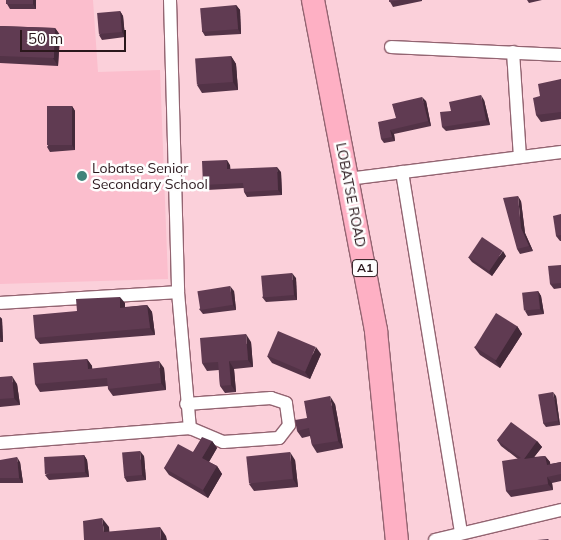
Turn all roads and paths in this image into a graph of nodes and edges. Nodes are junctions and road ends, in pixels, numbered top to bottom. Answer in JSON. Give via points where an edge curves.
{"nodes":[{"id":1,"x":170,"y":0,"type":"edge"},
{"id":2,"x":313,"y":0,"type":"edge"},
{"id":3,"x":391,"y":47,"type":"dead end"},
{"id":4,"x":513,"y":52,"type":"junction"},
{"id":5,"x":561,"y":55,"type":"edge"},
{"id":6,"x":561,"y":152,"type":"edge"},
{"id":7,"x":520,"y":157,"type":"junction"},
{"id":8,"x":402,"y":172,"type":"junction"},
{"id":9,"x":348,"y":179,"type":"junction"},
{"id":10,"x":178,"y":292,"type":"junction"},
{"id":11,"x":0,"y":303,"type":"edge"},
{"id":12,"x":186,"y":404,"type":"junction"},
{"id":13,"x":190,"y":428,"type":"junction"},
{"id":14,"x":0,"y":443,"type":"edge"},
{"id":15,"x":561,"y":510,"type":"edge"},
{"id":16,"x":454,"y":536,"type":"edge"},
{"id":17,"x":397,"y":540,"type":"edge"},
{"id":18,"x":435,"y":540,"type":"edge"}],
"edges":[{"from":1,"to":10,"type":"street"},
{"from":2,"to":9,"type":"highway","name":"LOBATSE ROAD","number":"A1"},
{"from":3,"to":4,"type":"street"},
{"from":4,"to":5,"type":"street"},
{"from":4,"to":7,"type":"street"},
{"from":6,"to":7,"type":"street"},
{"from":7,"to":8,"type":"street"},
{"from":8,"to":9,"type":"street"},
{"from":8,"to":16,"type":"street"},
{"from":9,"to":17,"type":"highway","name":"LOBATSE ROAD","number":"A1","via":[[382,374]]},
{"from":10,"to":11,"type":"street"},
{"from":10,"to":12,"type":"street"},
{"from":12,"to":13,"type":"street"},
{"from":12,"to":13,"type":"street","via":[[272,398],[286,403],[289,413],[285,434],[274,439],[215,442]]},
{"from":13,"to":14,"type":"street"},
{"from":15,"to":16,"type":"street"},
{"from":16,"to":18,"type":"street"}]}
